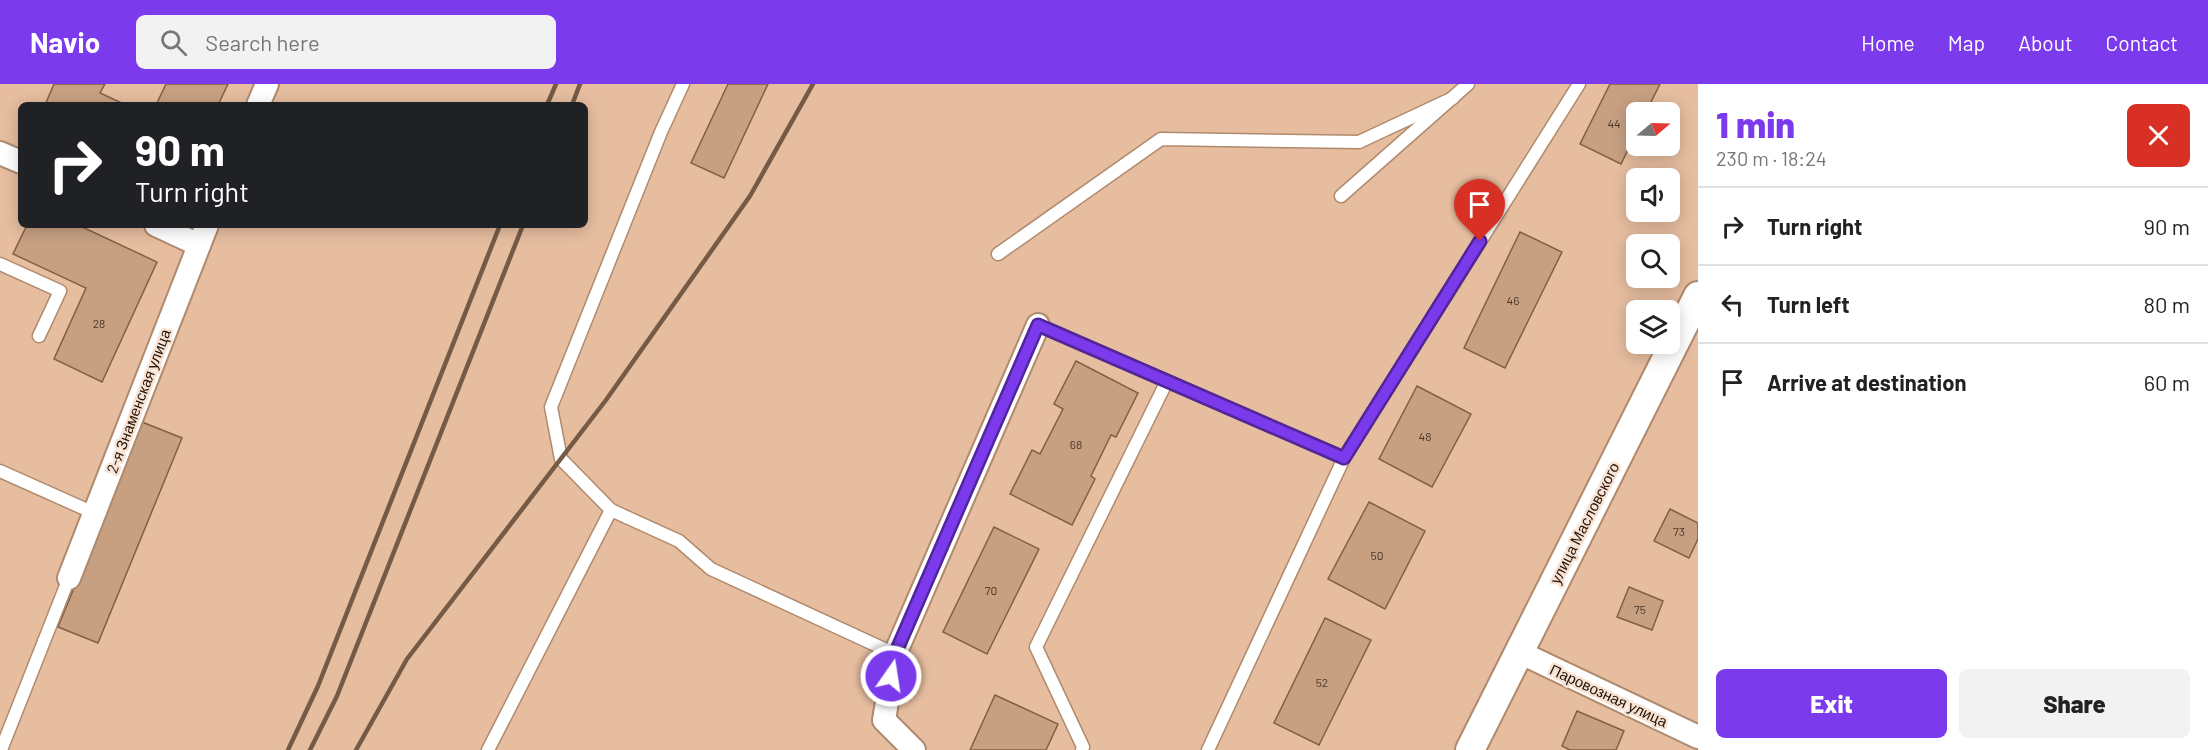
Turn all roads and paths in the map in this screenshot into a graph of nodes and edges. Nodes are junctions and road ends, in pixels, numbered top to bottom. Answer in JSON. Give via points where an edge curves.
{"nodes":[{"id":1,"x":267,"y":84,"type":"edge"},
{"id":2,"x":683,"y":84,"type":"edge"},
{"id":3,"x":1468,"y":84,"type":"edge"},
{"id":4,"x":1579,"y":84,"type":"edge"},
{"id":5,"x":1453,"y":98,"type":"junction"},
{"id":6,"x":259,"y":102,"type":"edge"},
{"id":7,"x":0,"y":153,"type":"edge"},
{"id":8,"x":18,"y":161,"type":"edge"},
{"id":9,"x":1341,"y":196,"type":"dead end"},
{"id":10,"x":170,"y":228,"type":"edge"},
{"id":11,"x":203,"y":235,"type":"edge"},
{"id":12,"x":998,"y":254,"type":"dead end"},
{"id":13,"x":0,"y":264,"type":"edge"},
{"id":14,"x":1698,"y":296,"type":"edge"},
{"id":15,"x":1038,"y":325,"type":"joint"},
{"id":16,"x":39,"y":336,"type":"dead end"},
{"id":17,"x":1167,"y":381,"type":"junction"},
{"id":18,"x":1344,"y":458,"type":"junction"},
{"id":19,"x":0,"y":471,"type":"edge"},
{"id":20,"x":611,"y":510,"type":"junction"},
{"id":21,"x":94,"y":513,"type":"junction"},
{"id":22,"x":69,"y":578,"type":"joint"},
{"id":23,"x":1519,"y":652,"type":"junction"},
{"id":24,"x":895,"y":654,"type":"junction"},
{"id":25,"x":1698,"y":737,"type":"edge"},
{"id":26,"x":1,"y":750,"type":"edge"},
{"id":27,"x":488,"y":750,"type":"edge"},
{"id":28,"x":914,"y":750,"type":"edge"},
{"id":29,"x":1082,"y":750,"type":"edge"},
{"id":30,"x":1208,"y":750,"type":"edge"},
{"id":31,"x":1470,"y":750,"type":"edge"}],
"edges":[{"from":1,"to":6,"type":"street"},
{"from":2,"to":20,"type":"lane","via":[[551,407],[561,459]]},
{"from":3,"to":5,"type":"lane"},
{"from":4,"to":18,"type":"lane"},
{"from":5,"to":9,"type":"lane"},
{"from":5,"to":12,"type":"lane","via":[[1359,142],[1161,139]]},
{"from":7,"to":8,"type":"street"},
{"from":10,"to":11,"type":"street"},
{"from":11,"to":21,"type":"street","name":"2-я Знаменская улица"},
{"from":13,"to":16,"type":"lane","via":[[60,291]]},
{"from":14,"to":23,"type":"street","name":"улица Масловского"},
{"from":15,"to":17,"type":"lane"},
{"from":15,"to":24,"type":"street"},
{"from":17,"to":18,"type":"lane"},
{"from":17,"to":29,"type":"lane","via":[[1036,647]]},
{"from":18,"to":30,"type":"lane"},
{"from":19,"to":21,"type":"lane"},
{"from":20,"to":24,"type":"lane","via":[[680,541],[711,569]]},
{"from":20,"to":27,"type":"lane"},
{"from":21,"to":22,"type":"street","name":"2-я Знаменская улица"},
{"from":22,"to":26,"type":"lane"},
{"from":23,"to":25,"type":"street","name":"Паровозная улица"},
{"from":23,"to":31,"type":"street","name":"улица Масловского"},
{"from":24,"to":28,"type":"street","via":[[884,720]]}]}
